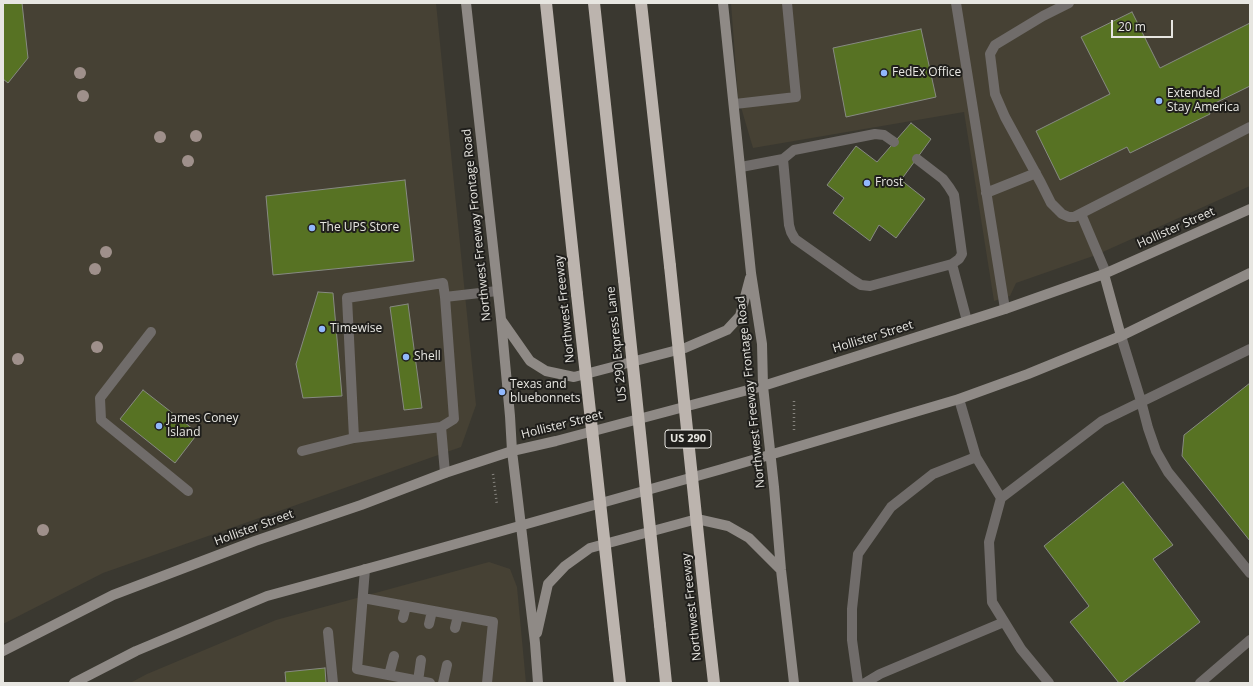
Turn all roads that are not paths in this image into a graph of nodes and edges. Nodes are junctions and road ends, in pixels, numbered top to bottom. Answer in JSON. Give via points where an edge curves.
{"nodes":[{"id":1,"x":466,"y":3,"type":"edge"},
{"id":2,"x":546,"y":3,"type":"edge"},
{"id":3,"x":594,"y":3,"type":"edge"},
{"id":4,"x":641,"y":3,"type":"edge"},
{"id":5,"x":723,"y":3,"type":"edge"},
{"id":6,"x":787,"y":3,"type":"edge"},
{"id":7,"x":956,"y":3,"type":"edge"},
{"id":8,"x":1069,"y":3,"type":"edge"},
{"id":9,"x":735,"y":104,"type":"junction"},
{"id":10,"x":1250,"y":127,"type":"edge"},
{"id":11,"x":894,"y":142,"type":"dead end"},
{"id":12,"x":783,"y":159,"type":"junction"},
{"id":13,"x":917,"y":159,"type":"dead end"},
{"id":14,"x":741,"y":167,"type":"junction"},
{"id":15,"x":1036,"y":174,"type":"junction"},
{"id":16,"x":986,"y":193,"type":"junction"},
{"id":17,"x":1250,"y":209,"type":"edge"},
{"id":18,"x":1081,"y":214,"type":"junction"},
{"id":19,"x":952,"y":264,"type":"junction"},
{"id":20,"x":751,"y":273,"type":"junction"},
{"id":21,"x":1250,"y":273,"type":"edge"},
{"id":22,"x":1105,"y":274,"type":"junction"},
{"id":23,"x":497,"y":291,"type":"junction"},
{"id":24,"x":445,"y":297,"type":"junction"},
{"id":25,"x":1005,"y":309,"type":"junction"},
{"id":26,"x":501,"y":319,"type":"junction"},
{"id":27,"x":967,"y":321,"type":"junction"},
{"id":28,"x":151,"y":332,"type":"dead end"},
{"id":29,"x":1121,"y":336,"type":"junction"},
{"id":30,"x":1250,"y":349,"type":"edge"},
{"id":31,"x":763,"y":386,"type":"junction"},
{"id":32,"x":959,"y":399,"type":"junction"},
{"id":33,"x":1141,"y":401,"type":"junction"},
{"id":34,"x":441,"y":427,"type":"junction"},
{"id":35,"x":354,"y":438,"type":"junction"},
{"id":36,"x":302,"y":451,"type":"dead end"},
{"id":37,"x":512,"y":451,"type":"junction"},
{"id":38,"x":770,"y":454,"type":"junction"},
{"id":39,"x":976,"y":457,"type":"junction"},
{"id":40,"x":445,"y":473,"type":"junction"},
{"id":41,"x":188,"y":491,"type":"dead end"},
{"id":42,"x":1000,"y":498,"type":"junction"},
{"id":43,"x":522,"y":526,"type":"junction"},
{"id":44,"x":365,"y":569,"type":"junction"},
{"id":45,"x":781,"y":570,"type":"junction"},
{"id":46,"x":1250,"y":573,"type":"edge"},
{"id":47,"x":363,"y":598,"type":"junction"},
{"id":48,"x":406,"y":606,"type":"junction"},
{"id":49,"x":432,"y":611,"type":"junction"},
{"id":50,"x":458,"y":616,"type":"junction"},
{"id":51,"x":403,"y":618,"type":"dead end"},
{"id":52,"x":1004,"y":622,"type":"junction"},
{"id":53,"x":429,"y":624,"type":"dead end"},
{"id":54,"x":455,"y":628,"type":"dead end"},
{"id":55,"x":328,"y":632,"type":"dead end"},
{"id":56,"x":1250,"y":640,"type":"edge"},
{"id":57,"x":535,"y":643,"type":"junction"},
{"id":58,"x":3,"y":651,"type":"edge"},
{"id":59,"x":394,"y":656,"type":"dead end"},
{"id":60,"x":421,"y":660,"type":"dead end"},
{"id":61,"x":447,"y":665,"type":"dead end"},
{"id":62,"x":389,"y":675,"type":"junction"},
{"id":63,"x":418,"y":681,"type":"junction"},
{"id":64,"x":74,"y":683,"type":"edge"},
{"id":65,"x":333,"y":683,"type":"edge"},
{"id":66,"x":430,"y":683,"type":"edge"},
{"id":67,"x":443,"y":683,"type":"edge"},
{"id":68,"x":487,"y":683,"type":"edge"},
{"id":69,"x":538,"y":683,"type":"edge"},
{"id":70,"x":620,"y":683,"type":"edge"},
{"id":71,"x":666,"y":683,"type":"edge"},
{"id":72,"x":714,"y":683,"type":"edge"},
{"id":73,"x":794,"y":683,"type":"edge"},
{"id":74,"x":858,"y":683,"type":"edge"},
{"id":75,"x":865,"y":683,"type":"edge"},
{"id":76,"x":1049,"y":683,"type":"edge"},
{"id":77,"x":1200,"y":683,"type":"edge"}],
"edges":[{"from":1,"to":23,"type":"main road","name":"Northwest Freeway Frontage Road"},
{"from":2,"to":70,"type":"highway","name":"Northwest Freeway","bridge":true},
{"from":3,"to":71,"type":"highway","name":"US 290 Express Lane","bridge":true},
{"from":4,"to":72,"type":"highway","name":"Northwest Freeway","number":"US 290","bridge":true},
{"from":5,"to":9,"type":"main road","name":"Northwest Freeway Frontage Road"},
{"from":6,"to":9,"type":"lane","via":[[796,97]]},
{"from":7,"to":16,"type":"lane"},
{"from":8,"to":15,"type":"lane","via":[[996,46],[990,54],[995,94]]},
{"from":9,"to":14,"type":"main road","name":"Northwest Freeway Frontage Road"},
{"from":10,"to":18,"type":"lane"},
{"from":11,"to":12,"type":"lane","via":[[884,135],[875,134],[794,150]]},
{"from":12,"to":14,"type":"lane"},
{"from":12,"to":19,"type":"lane","via":[[791,232],[795,239],[861,285],[870,286]]},
{"from":13,"to":19,"type":"lane","via":[[943,179],[954,195],[962,254]]},
{"from":14,"to":20,"type":"main road","name":"Northwest Freeway Frontage Road"},
{"from":15,"to":16,"type":"lane"},
{"from":15,"to":18,"type":"lane","via":[[1051,203],[1062,214],[1074,218]]},
{"from":16,"to":25,"type":"lane"},
{"from":17,"to":22,"type":"main road","name":"Hollister Street"},
{"from":18,"to":22,"type":"lane"},
{"from":19,"to":27,"type":"lane"},
{"from":20,"to":26,"type":"main road","via":[[740,316],[727,330],[685,348],[574,377],[546,371],[530,361]]},
{"from":20,"to":31,"type":"main road","name":"Northwest Freeway Frontage Road","via":[[762,344]]},
{"from":21,"to":29,"type":"main road"},
{"from":22,"to":25,"type":"main road","name":"Hollister Street"},
{"from":22,"to":29,"type":"main road"},
{"from":23,"to":24,"type":"lane"},
{"from":23,"to":26,"type":"main road","name":"Northwest Freeway Frontage Road"},
{"from":24,"to":34,"type":"lane","via":[[454,419]]},
{"from":24,"to":35,"type":"lane","via":[[444,283],[347,298]]},
{"from":25,"to":27,"type":"main road","name":"Hollister Street"},
{"from":26,"to":37,"type":"main road","name":"Northwest Freeway Frontage Road"},
{"from":27,"to":31,"type":"main road","name":"Hollister Street"},
{"from":28,"to":41,"type":"lane","via":[[100,398],[101,420]]},
{"from":29,"to":32,"type":"main road"},
{"from":29,"to":33,"type":"lane"},
{"from":30,"to":33,"type":"lane"},
{"from":31,"to":37,"type":"main road","name":"Hollister Street","via":[[556,442]]},
{"from":31,"to":38,"type":"main road","name":"Northwest Freeway Frontage Road"},
{"from":32,"to":38,"type":"main road"},
{"from":32,"to":39,"type":"lane"},
{"from":33,"to":42,"type":"lane","via":[[1102,420]]},
{"from":33,"to":46,"type":"lane","via":[[1156,451],[1168,472]]},
{"from":34,"to":35,"type":"lane"},
{"from":34,"to":40,"type":"lane"},
{"from":35,"to":36,"type":"lane"},
{"from":37,"to":40,"type":"main road","name":"Hollister Street"},
{"from":37,"to":43,"type":"main road","name":"Northwest Freeway Frontage Road"},
{"from":38,"to":43,"type":"main road"},
{"from":38,"to":45,"type":"main road","name":"Northwest Freeway Frontage Road"},
{"from":39,"to":42,"type":"lane"},
{"from":39,"to":74,"type":"lane","via":[[933,474],[892,507],[858,554],[852,609],[852,640]]},
{"from":40,"to":58,"type":"main road","name":"Hollister Street","via":[[361,505],[255,540],[113,595]]},
{"from":42,"to":52,"type":"lane","via":[[989,542],[992,602]]},
{"from":43,"to":44,"type":"main road"},
{"from":43,"to":57,"type":"main road","name":"Northwest Freeway Frontage Road"},
{"from":44,"to":47,"type":"lane"},
{"from":44,"to":64,"type":"main road","via":[[267,596],[136,651]]},
{"from":45,"to":57,"type":"main road","via":[[749,538],[728,526],[697,519],[590,548],[565,566],[548,584]]},
{"from":45,"to":73,"type":"main road","name":"Northwest Freeway Frontage Road"},
{"from":47,"to":48,"type":"lane"},
{"from":47,"to":62,"type":"lane","via":[[357,669]]},
{"from":48,"to":49,"type":"lane"},
{"from":48,"to":51,"type":"lane"},
{"from":49,"to":50,"type":"lane"},
{"from":49,"to":53,"type":"lane"},
{"from":50,"to":54,"type":"lane"},
{"from":50,"to":68,"type":"lane","via":[[493,622]]},
{"from":52,"to":75,"type":"lane","via":[[880,674]]},
{"from":52,"to":76,"type":"lane","via":[[1021,649]]},
{"from":55,"to":65,"type":"lane"},
{"from":56,"to":77,"type":"lane"},
{"from":57,"to":69,"type":"main road","name":"Northwest Freeway Frontage Road"},
{"from":59,"to":62,"type":"lane"},
{"from":60,"to":63,"type":"lane"},
{"from":61,"to":67,"type":"lane"},
{"from":62,"to":63,"type":"lane"},
{"from":63,"to":66,"type":"lane"}]}
